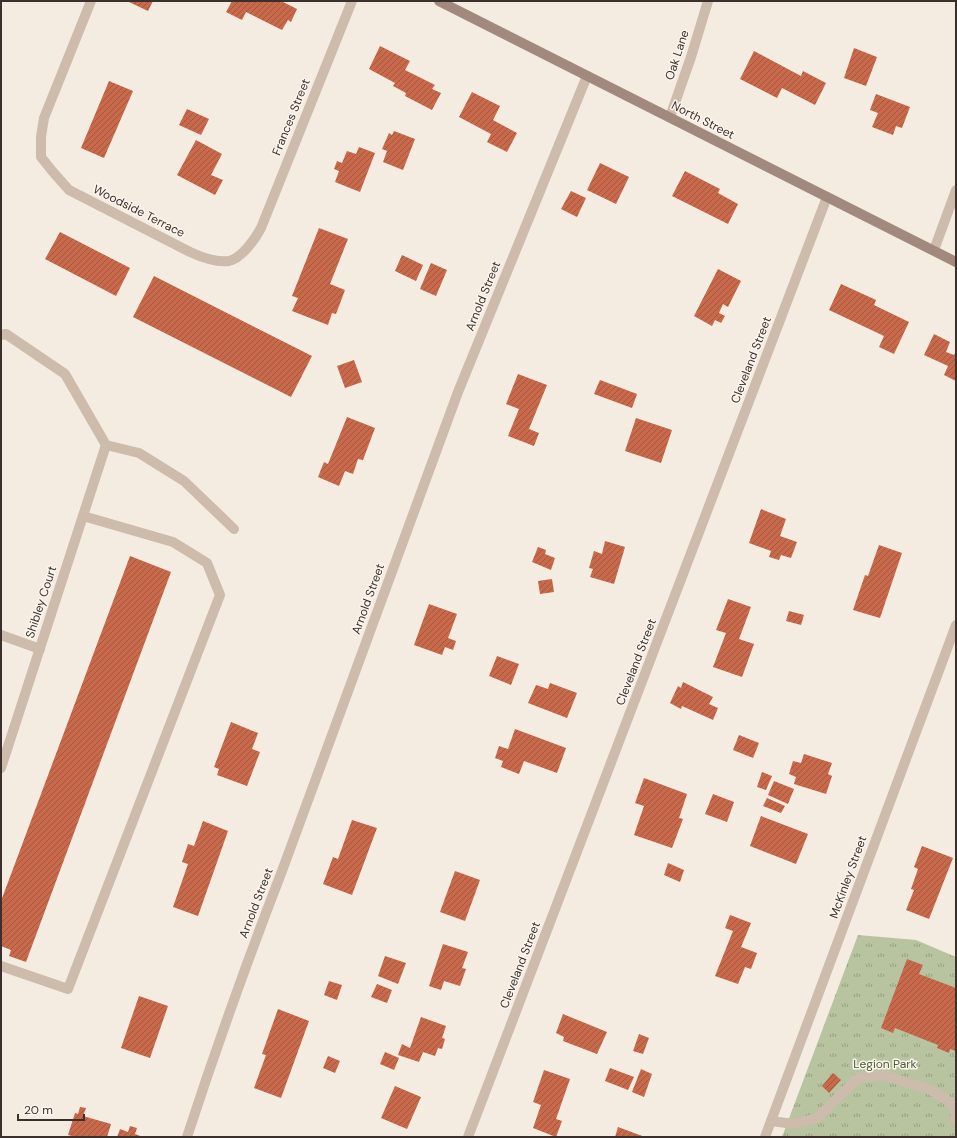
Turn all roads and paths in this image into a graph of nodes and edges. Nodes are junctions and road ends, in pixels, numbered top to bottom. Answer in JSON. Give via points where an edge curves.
{"nodes":[{"id":1,"x":91,"y":1,"type":"edge"},
{"id":2,"x":352,"y":1,"type":"edge"},
{"id":3,"x":439,"y":1,"type":"edge"},
{"id":4,"x":708,"y":1,"type":"edge"},
{"id":5,"x":587,"y":76,"type":"junction"},
{"id":6,"x":670,"y":118,"type":"junction"},
{"id":7,"x":956,"y":190,"type":"edge"},
{"id":8,"x":827,"y":197,"type":"junction"},
{"id":9,"x":253,"y":241,"type":"joint"},
{"id":10,"x":934,"y":250,"type":"junction"},
{"id":11,"x":956,"y":262,"type":"edge"},
{"id":12,"x":1,"y":335,"type":"edge"},
{"id":13,"x":106,"y":445,"type":"junction"},
{"id":14,"x":83,"y":516,"type":"junction"},
{"id":15,"x":234,"y":529,"type":"dead end"},
{"id":16,"x":956,"y":625,"type":"edge"},
{"id":17,"x":1,"y":635,"type":"edge"},
{"id":18,"x":40,"y":649,"type":"junction"},
{"id":19,"x":1,"y":768,"type":"edge"},
{"id":20,"x":1,"y":966,"type":"edge"},
{"id":21,"x":956,"y":1120,"type":"edge"},
{"id":22,"x":771,"y":1121,"type":"junction"},
{"id":23,"x":187,"y":1137,"type":"edge"},
{"id":24,"x":468,"y":1137,"type":"edge"},
{"id":25,"x":765,"y":1137,"type":"edge"}],
"edges":[{"from":1,"to":9,"type":"street","name":"Woodside Terrace","via":[[44,118],[41,137],[42,157],[70,190],[190,252],[208,259],[229,261],[242,253]]},
{"from":2,"to":9,"type":"street","name":"Frances Street","via":[[261,228]]},
{"from":3,"to":5,"type":"main road","name":"North Street"},
{"from":4,"to":6,"type":"street","name":"Oak Lane"},
{"from":5,"to":6,"type":"main road","name":"North Street"},
{"from":5,"to":23,"type":"street","name":"Arnold Street","via":[[458,392],[266,913]]},
{"from":6,"to":8,"type":"main road","name":"North Street"},
{"from":7,"to":10,"type":"street"},
{"from":8,"to":10,"type":"main road","name":"North Street"},
{"from":8,"to":24,"type":"street","name":"Cleveland Street"},
{"from":10,"to":11,"type":"main road","name":"North Street"},
{"from":12,"to":13,"type":"street","via":[[6,334],[65,374]]},
{"from":13,"to":14,"type":"street","name":"Shibley Court"},
{"from":13,"to":15,"type":"street","via":[[139,453],[184,481]]},
{"from":14,"to":18,"type":"street","name":"Shibley Court"},
{"from":14,"to":20,"type":"street","via":[[173,542],[207,563],[220,596],[68,989]]},
{"from":16,"to":22,"type":"street","name":"McKinley Street"},
{"from":17,"to":18,"type":"street"},
{"from":18,"to":19,"type":"street","name":"Shibley Court"},
{"from":21,"to":22,"type":"street","via":[[954,1105],[931,1090],[883,1075],[858,1078],[817,1118],[794,1124]]},
{"from":22,"to":25,"type":"street","name":"McKinley Street"}]}
